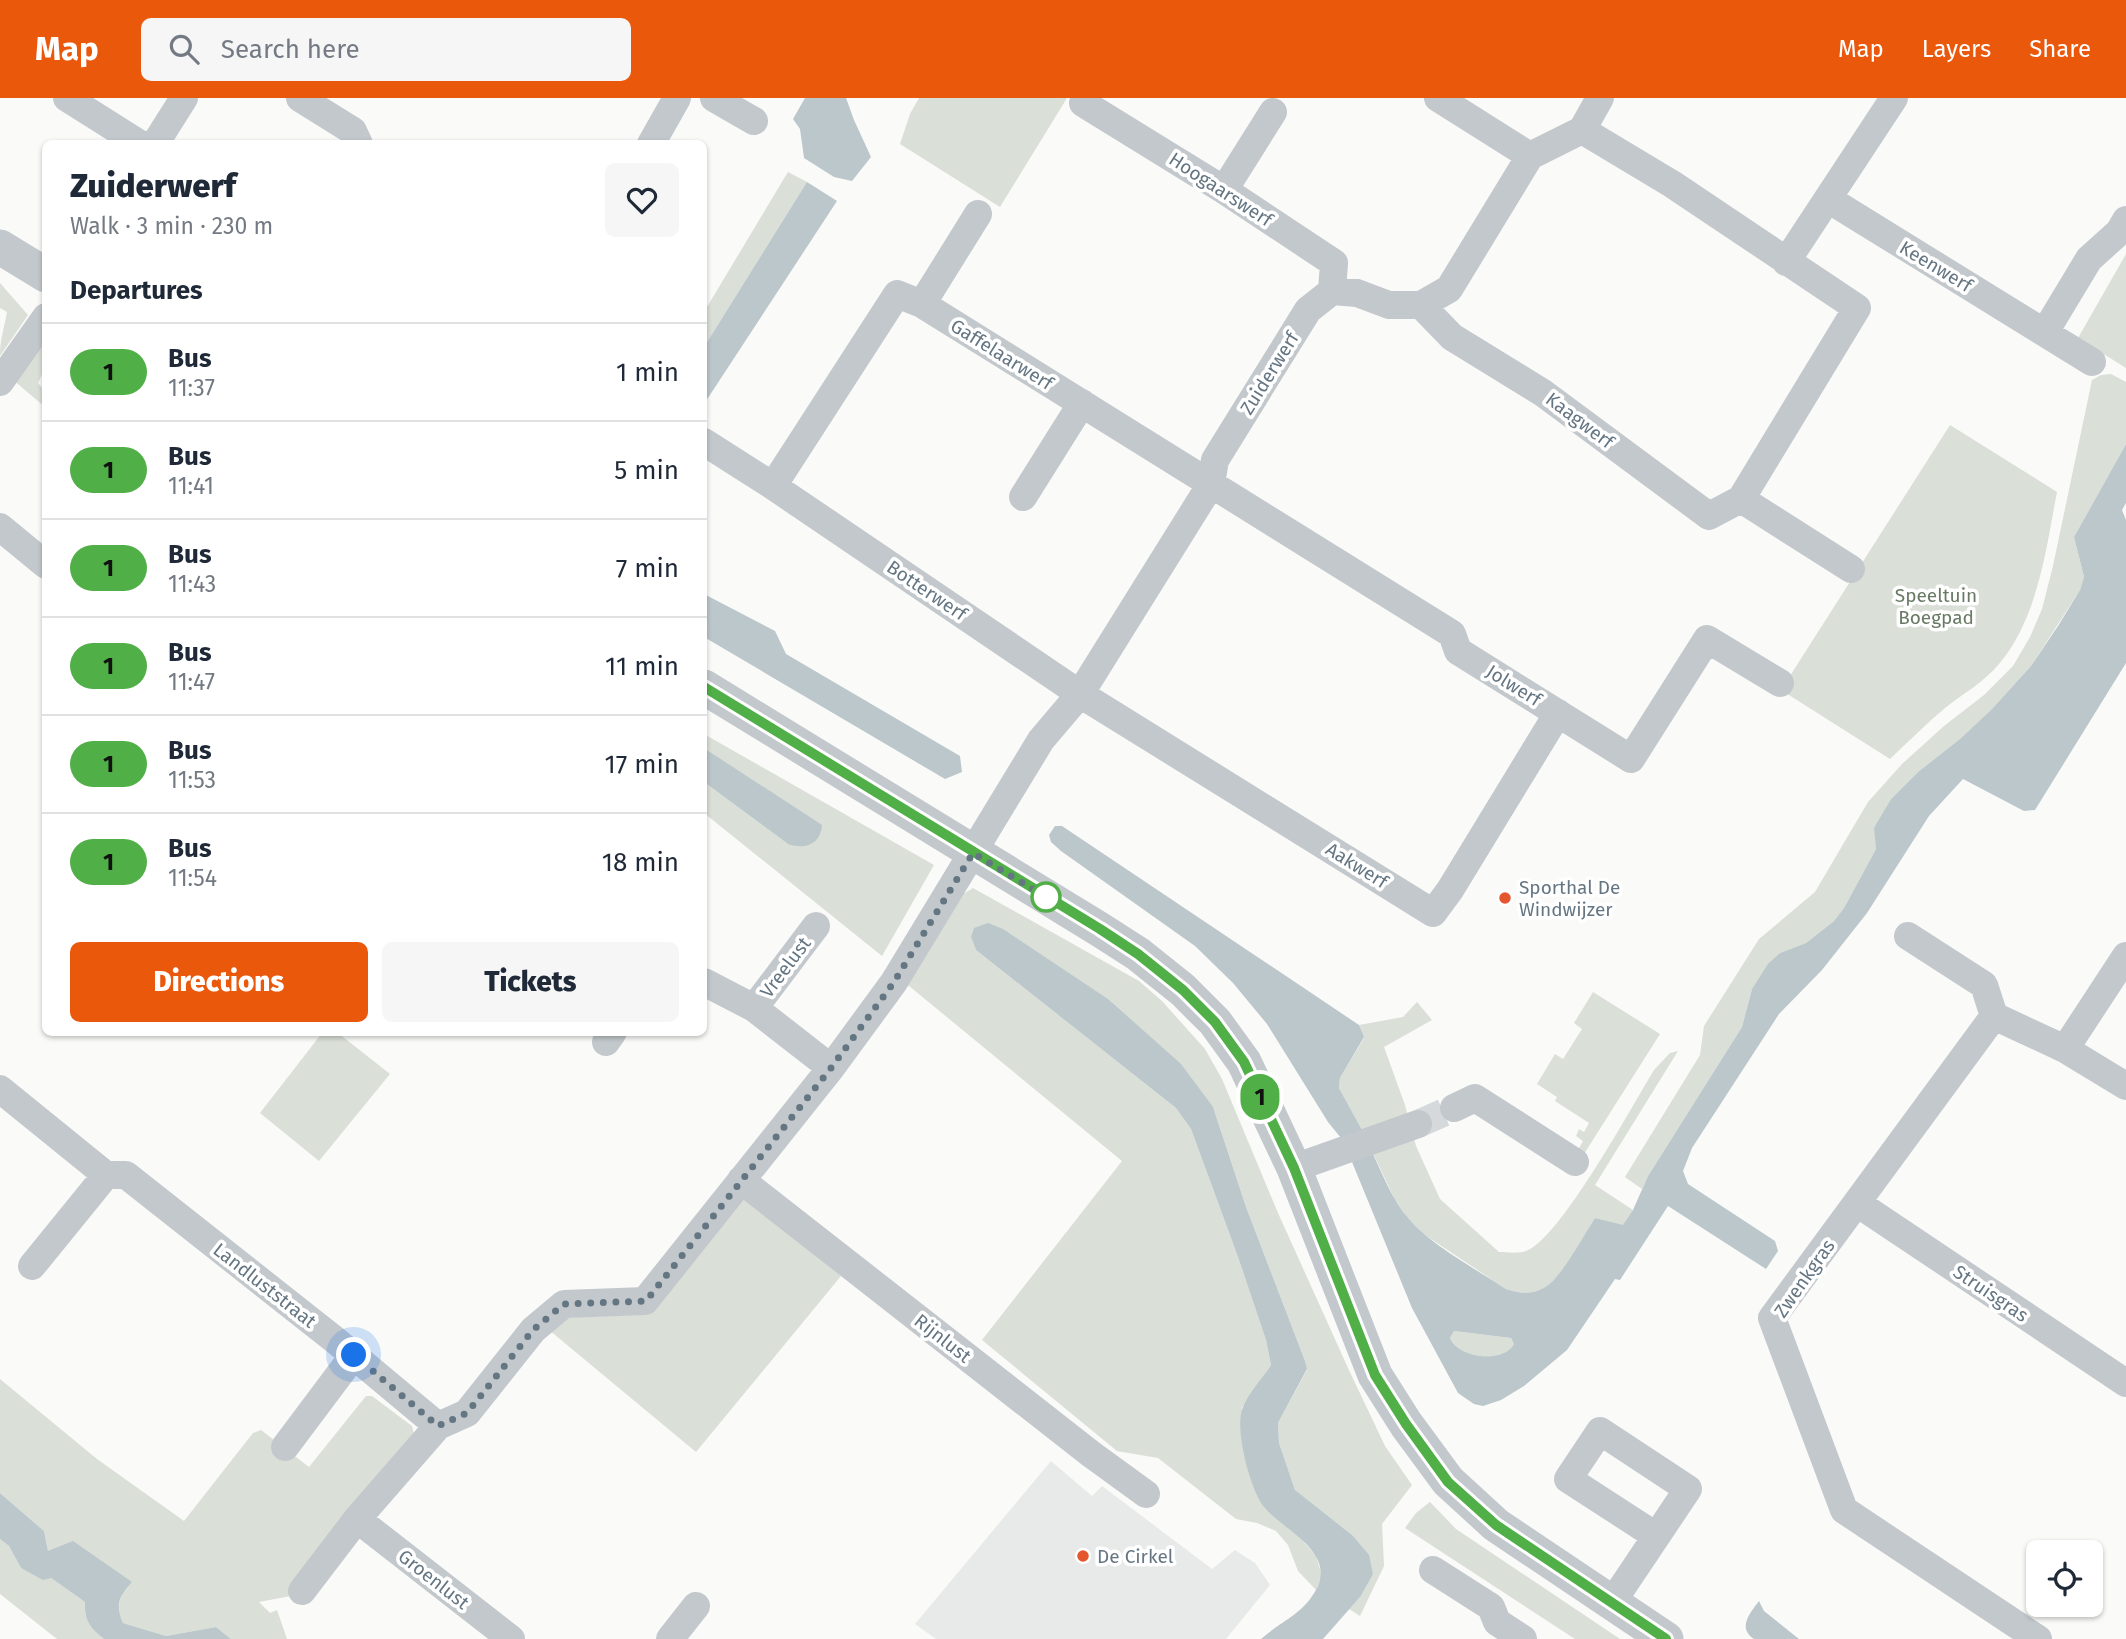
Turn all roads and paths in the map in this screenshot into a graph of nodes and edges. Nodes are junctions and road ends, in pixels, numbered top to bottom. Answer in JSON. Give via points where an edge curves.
{"nodes":[{"id":1,"x":66,"y":98,"type":"edge"},
{"id":2,"x":184,"y":98,"type":"edge"},
{"id":3,"x":300,"y":98,"type":"edge"},
{"id":4,"x":677,"y":98,"type":"edge"},
{"id":5,"x":714,"y":98,"type":"edge"},
{"id":6,"x":1438,"y":98,"type":"edge"},
{"id":7,"x":1600,"y":98,"type":"edge"},
{"id":8,"x":1894,"y":98,"type":"edge"},
{"id":9,"x":1083,"y":103,"type":"dead end"},
{"id":10,"x":1273,"y":112,"type":"dead end"},
{"id":11,"x":754,"y":121,"type":"dead end"},
{"id":12,"x":1582,"y":130,"type":"junction"},
{"id":13,"x":134,"y":140,"type":"edge"},
{"id":14,"x":158,"y":140,"type":"edge"},
{"id":15,"x":357,"y":140,"type":"edge"},
{"id":16,"x":652,"y":140,"type":"edge"},
{"id":17,"x":1530,"y":156,"type":"junction"},
{"id":18,"x":1224,"y":190,"type":"junction"},
{"id":19,"x":1828,"y":199,"type":"junction"},
{"id":20,"x":978,"y":214,"type":"dead end"},
{"id":21,"x":2126,"y":220,"type":"edge"},
{"id":22,"x":0,"y":247,"type":"edge"},
{"id":23,"x":1786,"y":262,"type":"junction"},
{"id":24,"x":42,"y":273,"type":"edge"},
{"id":25,"x":1332,"y":292,"type":"junction"},
{"id":26,"x":909,"y":299,"type":"junction"},
{"id":27,"x":1421,"y":305,"type":"junction"},
{"id":28,"x":42,"y":323,"type":"edge"},
{"id":29,"x":2045,"y":332,"type":"junction"},
{"id":30,"x":2092,"y":362,"type":"dead end"},
{"id":31,"x":0,"y":382,"type":"edge"},
{"id":32,"x":1082,"y":403,"type":"junction"},
{"id":33,"x":707,"y":444,"type":"edge"},
{"id":34,"x":1211,"y":484,"type":"junction"},
{"id":35,"x":773,"y":486,"type":"junction"},
{"id":36,"x":1023,"y":497,"type":"dead end"},
{"id":37,"x":1741,"y":499,"type":"junction"},
{"id":38,"x":0,"y":527,"type":"edge"},
{"id":39,"x":42,"y":562,"type":"edge"},
{"id":40,"x":1852,"y":569,"type":"dead end"},
{"id":41,"x":1780,"y":683,"type":"dead end"},
{"id":42,"x":707,"y":689,"type":"edge"},
{"id":43,"x":1080,"y":694,"type":"junction"},
{"id":44,"x":1558,"y":713,"type":"junction"},
{"id":45,"x":973,"y":853,"type":"junction"},
{"id":46,"x":816,"y":926,"type":"dead end"},
{"id":47,"x":1908,"y":936,"type":"dead end"},
{"id":48,"x":2126,"y":956,"type":"edge"},
{"id":49,"x":707,"y":984,"type":"edge"},
{"id":50,"x":754,"y":1009,"type":"junction"},
{"id":51,"x":1994,"y":1016,"type":"junction"},
{"id":52,"x":2065,"y":1049,"type":"junction"},
{"id":53,"x":831,"y":1068,"type":"junction"},
{"id":54,"x":2126,"y":1086,"type":"edge"},
{"id":55,"x":0,"y":1089,"type":"edge"},
{"id":56,"x":1454,"y":1108,"type":"tunnel mouth"},
{"id":57,"x":1418,"y":1124,"type":"tunnel mouth"},
{"id":58,"x":1576,"y":1162,"type":"dead end"},
{"id":59,"x":1294,"y":1168,"type":"junction"},
{"id":60,"x":106,"y":1175,"type":"junction"},
{"id":61,"x":741,"y":1180,"type":"junction"},
{"id":62,"x":1857,"y":1203,"type":"junction"},
{"id":63,"x":32,"y":1266,"type":"dead end"},
{"id":64,"x":354,"y":1355,"type":"junction"},
{"id":65,"x":2126,"y":1383,"type":"edge"},
{"id":66,"x":438,"y":1426,"type":"junction"},
{"id":67,"x":285,"y":1447,"type":"dead end"},
{"id":68,"x":1146,"y":1494,"type":"dead end"},
{"id":69,"x":357,"y":1518,"type":"junction"},
{"id":70,"x":1656,"y":1536,"type":"dead end"},
{"id":71,"x":1433,"y":1570,"type":"dead end"},
{"id":72,"x":302,"y":1591,"type":"dead end"},
{"id":73,"x":1611,"y":1604,"type":"junction"},
{"id":74,"x":696,"y":1606,"type":"dead end"},
{"id":75,"x":511,"y":1639,"type":"edge"},
{"id":76,"x":670,"y":1639,"type":"edge"},
{"id":77,"x":1523,"y":1639,"type":"edge"},
{"id":78,"x":1666,"y":1639,"type":"edge"},
{"id":79,"x":2038,"y":1639,"type":"edge"}],
"edges":[{"from":1,"to":13,"type":"street"},
{"from":2,"to":14,"type":"street"},
{"from":3,"to":15,"type":"street","via":[[353,131]]},
{"from":4,"to":16,"type":"street"},
{"from":5,"to":11,"type":"street"},
{"from":6,"to":17,"type":"street"},
{"from":7,"to":12,"type":"street"},
{"from":8,"to":19,"type":"street"},
{"from":9,"to":18,"type":"street","name":"Hoogaarswerf"},
{"from":10,"to":18,"type":"street"},
{"from":12,"to":17,"type":"street"},
{"from":12,"to":23,"type":"street","via":[[1672,184]]},
{"from":17,"to":27,"type":"street","via":[[1449,289]]},
{"from":18,"to":25,"type":"street","name":"Hoogaarswerf","via":[[1334,263]]},
{"from":19,"to":23,"type":"street"},
{"from":19,"to":29,"type":"street","name":"Keenwerf"},
{"from":20,"to":26,"type":"street"},
{"from":21,"to":29,"type":"street","via":[[2089,259]]},
{"from":22,"to":24,"type":"street"},
{"from":23,"to":37,"type":"street","via":[[1857,308]]},
{"from":25,"to":27,"type":"street","via":[[1357,293],[1389,305]]},
{"from":25,"to":34,"type":"street","name":"Zuiderwerf","via":[[1307,310],[1215,460]]},
{"from":26,"to":32,"type":"street","name":"Gaffelaarwerf"},
{"from":26,"to":35,"type":"street"},
{"from":27,"to":37,"type":"street","name":"Kaagwerf","via":[[1452,337],[1544,393],[1709,516]]},
{"from":28,"to":31,"type":"street"},
{"from":29,"to":30,"type":"street","name":"Keenwerf"},
{"from":32,"to":34,"type":"street","name":"Gaffelaarwerf"},
{"from":32,"to":36,"type":"street"},
{"from":33,"to":35,"type":"street","name":"Botterwerf"},
{"from":34,"to":43,"type":"street","name":"Zuiderwerf"},
{"from":34,"to":44,"type":"street","name":"Jolwerf","via":[[1452,634],[1458,651]]},
{"from":35,"to":43,"type":"street","name":"Botterwerf"},
{"from":37,"to":40,"type":"street"},
{"from":38,"to":39,"type":"street"},
{"from":41,"to":44,"type":"street","name":"Jolwerf","via":[[1707,639],[1631,759]]},
{"from":42,"to":45,"type":"street"},
{"from":43,"to":44,"type":"street","name":"Aakwerf","via":[[1433,912]]},
{"from":43,"to":45,"type":"street","name":"Zuiderwerf","via":[[1041,740]]},
{"from":45,"to":53,"type":"street","via":[[894,982]]},
{"from":45,"to":59,"type":"street","via":[[1138,954],[1191,998],[1244,1062]]},
{"from":46,"to":50,"type":"street","name":"Vreelust"},
{"from":47,"to":51,"type":"street","via":[[1984,985]]},
{"from":48,"to":52,"type":"street"},
{"from":49,"to":50,"type":"street","name":"Vreelust"},
{"from":50,"to":53,"type":"street","name":"Vreelust"},
{"from":51,"to":52,"type":"street"},
{"from":51,"to":62,"type":"street","name":"Zwenkgras"},
{"from":52,"to":54,"type":"street"},
{"from":53,"to":61,"type":"street"},
{"from":55,"to":60,"type":"street","name":"Landluststraat"},
{"from":56,"to":58,"type":"street","via":[[1475,1098]]},
{"from":57,"to":59,"type":"street"},
{"from":59,"to":73,"type":"street","via":[[1375,1375],[1448,1482],[1496,1525]]},
{"from":60,"to":63,"type":"street"},
{"from":60,"to":64,"type":"street","name":"Landluststraat","via":[[127,1175]]},
{"from":61,"to":66,"type":"street","via":[[646,1301],[564,1304],[533,1330],[467,1413]]},
{"from":61,"to":68,"type":"street","name":"Rijnlust"},
{"from":62,"to":65,"type":"street","name":"Struisgras"},
{"from":62,"to":79,"type":"street","name":"Zwenkgras","via":[[1772,1318],[1843,1510]]},
{"from":64,"to":66,"type":"street","name":"Landluststraat"},
{"from":64,"to":67,"type":"street"},
{"from":66,"to":69,"type":"street"},
{"from":69,"to":72,"type":"street"},
{"from":69,"to":75,"type":"street","name":"Groenlust"},
{"from":70,"to":73,"type":"street"},
{"from":71,"to":77,"type":"street","via":[[1491,1607],[1497,1622]]},
{"from":73,"to":78,"type":"street"},
{"from":74,"to":76,"type":"street"}]}
